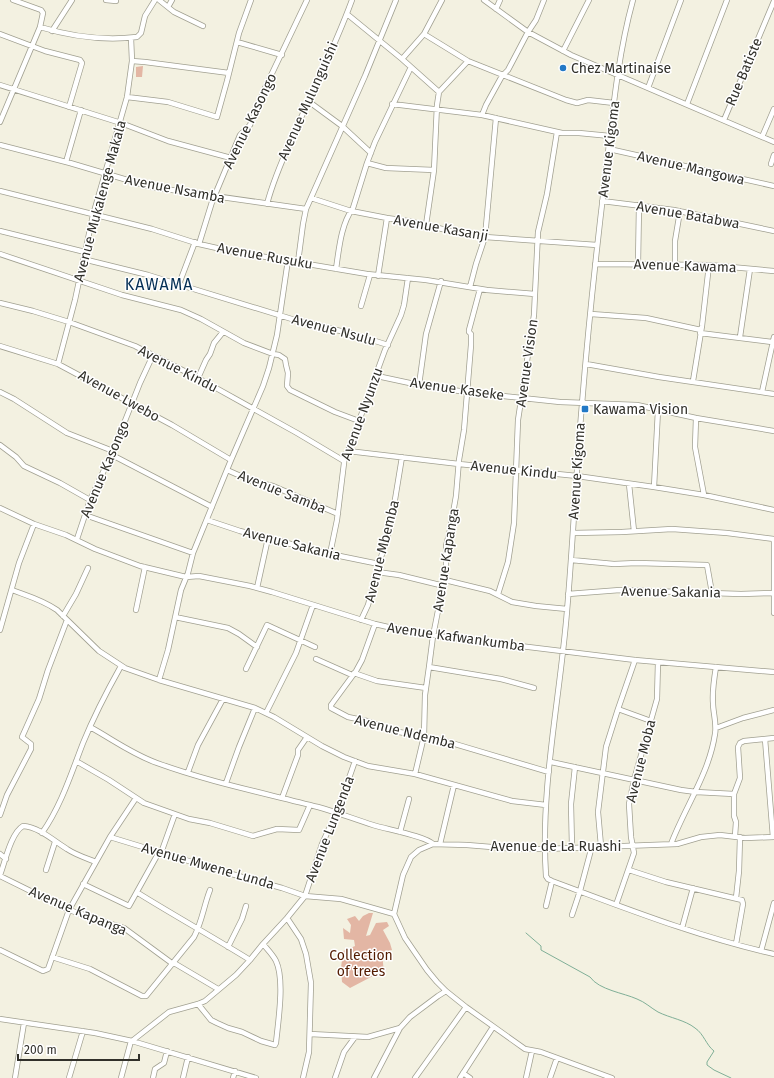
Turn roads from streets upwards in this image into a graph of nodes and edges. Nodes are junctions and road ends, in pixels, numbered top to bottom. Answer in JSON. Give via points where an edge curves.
{"nodes":[{"id":1,"x":13,"y":0,"type":"edge"},
{"id":2,"x":72,"y":0,"type":"edge"},
{"id":3,"x":106,"y":0,"type":"edge"},
{"id":4,"x":155,"y":0,"type":"edge"},
{"id":5,"x":159,"y":0,"type":"edge"},
{"id":6,"x":172,"y":0,"type":"edge"},
{"id":7,"x":251,"y":0,"type":"edge"},
{"id":8,"x":308,"y":0,"type":"edge"},
{"id":9,"x":352,"y":0,"type":"edge"},
{"id":10,"x":396,"y":0,"type":"edge"},
{"id":11,"x":442,"y":0,"type":"edge"},
{"id":12,"x":484,"y":0,"type":"edge"},
{"id":13,"x":500,"y":0,"type":"edge"},
{"id":14,"x":544,"y":0,"type":"edge"},
{"id":15,"x":589,"y":0,"type":"edge"},
{"id":16,"x":633,"y":0,"type":"edge"},
{"id":17,"x":681,"y":0,"type":"edge"},
{"id":18,"x":727,"y":0,"type":"edge"},
{"id":19,"x":116,"y":1,"type":"dead end"},
{"id":20,"x":774,"y":2,"type":"edge"},
{"id":21,"x":168,"y":7,"type":"junction"},
{"id":22,"x":496,"y":9,"type":"junction"},
{"id":23,"x":347,"y":14,"type":"junction"},
{"id":24,"x":203,"y":26,"type":"dead end"},
{"id":25,"x":40,"y":27,"type":"junction"},
{"id":26,"x":52,"y":31,"type":"junction"},
{"id":27,"x":528,"y":32,"type":"junction"},
{"id":28,"x":0,"y":34,"type":"edge"},
{"id":29,"x":424,"y":34,"type":"junction"},
{"id":30,"x":131,"y":38,"type":"junction"},
{"id":31,"x":379,"y":40,"type":"junction"},
{"id":32,"x":237,"y":42,"type":"junction"},
{"id":33,"x":32,"y":46,"type":"junction"},
{"id":34,"x":563,"y":51,"type":"junction"},
{"id":35,"x":282,"y":55,"type":"junction"},
{"id":36,"x":402,"y":59,"type":"junction"},
{"id":37,"x":468,"y":60,"type":"junction"},
{"id":38,"x":132,"y":62,"type":"junction"},
{"id":39,"x":411,"y":67,"type":"junction"},
{"id":40,"x":229,"y":74,"type":"junction"},
{"id":41,"x":503,"y":74,"type":"junction"},
{"id":42,"x":618,"y":75,"type":"junction"},
{"id":43,"x":0,"y":85,"type":"edge"},
{"id":44,"x":648,"y":88,"type":"junction"},
{"id":45,"x":13,"y":89,"type":"junction"},
{"id":46,"x":439,"y":92,"type":"junction"},
{"id":47,"x":127,"y":96,"type":"junction"},
{"id":48,"x":308,"y":100,"type":"junction"},
{"id":49,"x":614,"y":103,"type":"junction"},
{"id":50,"x":392,"y":104,"type":"junction"},
{"id":51,"x":687,"y":104,"type":"junction"},
{"id":52,"x":69,"y":107,"type":"junction"},
{"id":53,"x":436,"y":109,"type":"junction"},
{"id":54,"x":774,"y":109,"type":"edge"},
{"id":55,"x":81,"y":110,"type":"junction"},
{"id":56,"x":482,"y":115,"type":"junction"},
{"id":57,"x":496,"y":118,"type":"junction"},
{"id":58,"x":724,"y":120,"type":"junction"},
{"id":59,"x":0,"y":122,"type":"edge"},
{"id":60,"x":121,"y":123,"type":"junction"},
{"id":61,"x":342,"y":126,"type":"junction"},
{"id":62,"x":557,"y":132,"type":"junction"},
{"id":63,"x":610,"y":136,"type":"junction"},
{"id":64,"x":762,"y":137,"type":"junction"},
{"id":65,"x":774,"y":142,"type":"edge"},
{"id":66,"x":0,"y":145,"type":"edge"},
{"id":67,"x":609,"y":149,"type":"junction"},
{"id":68,"x":371,"y":153,"type":"junction"},
{"id":69,"x":774,"y":155,"type":"edge"},
{"id":70,"x":231,"y":158,"type":"junction"},
{"id":71,"x":66,"y":162,"type":"junction"},
{"id":72,"x":367,"y":163,"type":"junction"},
{"id":73,"x":771,"y":164,"type":"dead end"},
{"id":74,"x":434,"y":170,"type":"junction"},
{"id":75,"x":104,"y":174,"type":"junction"},
{"id":76,"x":774,"y":186,"type":"edge"},
{"id":77,"x":0,"y":191,"type":"edge"},
{"id":78,"x":214,"y":197,"type":"junction"},
{"id":79,"x":311,"y":198,"type":"junction"},
{"id":80,"x":602,"y":201,"type":"junction"},
{"id":81,"x":267,"y":204,"type":"junction"},
{"id":82,"x":638,"y":206,"type":"junction"},
{"id":83,"x":306,"y":209,"type":"junction"},
{"id":84,"x":351,"y":211,"type":"junction"},
{"id":85,"x":680,"y":211,"type":"junction"},
{"id":86,"x":93,"y":215,"type":"junction"},
{"id":87,"x":387,"y":218,"type":"junction"},
{"id":88,"x":426,"y":225,"type":"junction"},
{"id":89,"x":0,"y":231,"type":"edge"},
{"id":90,"x":774,"y":231,"type":"edge"},
{"id":91,"x":485,"y":237,"type":"junction"},
{"id":92,"x":538,"y":241,"type":"junction"},
{"id":93,"x":197,"y":243,"type":"junction"},
{"id":94,"x":597,"y":245,"type":"junction"},
{"id":95,"x":85,"y":252,"type":"junction"},
{"id":96,"x":0,"y":254,"type":"edge"},
{"id":97,"x":83,"y":259,"type":"junction"},
{"id":98,"x":288,"y":260,"type":"junction"},
{"id":99,"x":298,"y":262,"type":"junction"},
{"id":100,"x":595,"y":264,"type":"junction"},
{"id":101,"x":638,"y":265,"type":"junction"},
{"id":102,"x":675,"y":265,"type":"junction"},
{"id":103,"x":709,"y":265,"type":"junction"},
{"id":104,"x":750,"y":268,"type":"junction"},
{"id":105,"x":336,"y":269,"type":"junction"},
{"id":106,"x":774,"y":271,"type":"edge"},
{"id":107,"x":370,"y":275,"type":"junction"},
{"id":108,"x":378,"y":276,"type":"junction"},
{"id":109,"x":408,"y":278,"type":"junction"},
{"id":110,"x":79,"y":281,"type":"junction"},
{"id":111,"x":441,"y":281,"type":"junction"},
{"id":112,"x":179,"y":284,"type":"junction"},
{"id":113,"x":470,"y":287,"type":"junction"},
{"id":114,"x":480,"y":289,"type":"junction"},
{"id":115,"x":535,"y":294,"type":"junction"},
{"id":116,"x":0,"y":303,"type":"edge"},
{"id":117,"x":361,"y":306,"type":"dead end"},
{"id":118,"x":591,"y":314,"type":"junction"},
{"id":119,"x":280,"y":315,"type":"junction"},
{"id":120,"x":69,"y":322,"type":"junction"},
{"id":121,"x":701,"y":331,"type":"junction"},
{"id":122,"x":223,"y":332,"type":"junction"},
{"id":123,"x":740,"y":337,"type":"junction"},
{"id":124,"x":773,"y":339,"type":"edge"},
{"id":125,"x":388,"y":345,"type":"junction"},
{"id":126,"x":0,"y":346,"type":"edge"},
{"id":127,"x":772,"y":352,"type":"edge"},
{"id":128,"x":273,"y":354,"type":"junction"},
{"id":129,"x":153,"y":355,"type":"junction"},
{"id":130,"x":58,"y":364,"type":"junction"},
{"id":131,"x":586,"y":364,"type":"junction"},
{"id":132,"x":377,"y":376,"type":"junction"},
{"id":133,"x":198,"y":378,"type":"junction"},
{"id":134,"x":693,"y":381,"type":"junction"},
{"id":135,"x":419,"y":386,"type":"junction"},
{"id":136,"x":0,"y":392,"type":"edge"},
{"id":137,"x":466,"y":392,"type":"junction"},
{"id":138,"x":762,"y":392,"type":"junction"},
{"id":139,"x":774,"y":394,"type":"edge"},
{"id":140,"x":522,"y":397,"type":"junction"},
{"id":141,"x":582,"y":403,"type":"junction"},
{"id":142,"x":132,"y":404,"type":"junction"},
{"id":143,"x":253,"y":409,"type":"junction"},
{"id":144,"x":658,"y":410,"type":"junction"},
{"id":145,"x":696,"y":418,"type":"junction"},
{"id":146,"x":359,"y":421,"type":"junction"},
{"id":147,"x":774,"y":431,"type":"edge"},
{"id":148,"x":0,"y":445,"type":"edge"},
{"id":149,"x":348,"y":451,"type":"junction"},
{"id":150,"x":112,"y":453,"type":"junction"},
{"id":151,"x":402,"y":457,"type":"junction"},
{"id":152,"x":231,"y":460,"type":"junction"},
{"id":153,"x":344,"y":461,"type":"junction"},
{"id":154,"x":459,"y":464,"type":"junction"},
{"id":155,"x":227,"y":470,"type":"junction"},
{"id":156,"x":516,"y":470,"type":"junction"},
{"id":157,"x":577,"y":476,"type":"junction"},
{"id":158,"x":629,"y":484,"type":"junction"},
{"id":159,"x":654,"y":487,"type":"junction"},
{"id":160,"x":704,"y":495,"type":"junction"},
{"id":161,"x":90,"y":500,"type":"junction"},
{"id":162,"x":212,"y":507,"type":"junction"},
{"id":163,"x":0,"y":508,"type":"edge"},
{"id":164,"x":774,"y":510,"type":"edge"},
{"id":165,"x":338,"y":514,"type":"junction"},
{"id":166,"x":85,"y":515,"type":"junction"},
{"id":167,"x":207,"y":520,"type":"junction"},
{"id":168,"x":34,"y":524,"type":"junction"},
{"id":169,"x":634,"y":531,"type":"junction"},
{"id":170,"x":573,"y":533,"type":"junction"},
{"id":171,"x":268,"y":538,"type":"junction"},
{"id":172,"x":77,"y":539,"type":"junction"},
{"id":173,"x":774,"y":539,"type":"edge"},
{"id":174,"x":193,"y":553,"type":"junction"},
{"id":175,"x":330,"y":554,"type":"junction"},
{"id":176,"x":571,"y":560,"type":"junction"},
{"id":177,"x":379,"y":564,"type":"junction"},
{"id":178,"x":145,"y":567,"type":"junction"},
{"id":179,"x":88,"y":568,"type":"dead end"},
{"id":180,"x":377,"y":572,"type":"junction"},
{"id":181,"x":186,"y":578,"type":"junction"},
{"id":182,"x":445,"y":580,"type":"junction"},
{"id":183,"x":444,"y":586,"type":"junction"},
{"id":184,"x":257,"y":588,"type":"junction"},
{"id":185,"x":12,"y":590,"type":"junction"},
{"id":186,"x":712,"y":593,"type":"junction"},
{"id":187,"x":774,"y":593,"type":"edge"},
{"id":188,"x":498,"y":594,"type":"junction"},
{"id":189,"x":568,"y":594,"type":"junction"},
{"id":190,"x":314,"y":605,"type":"junction"},
{"id":191,"x":568,"y":609,"type":"junction"},
{"id":192,"x":136,"y":610,"type":"dead end"},
{"id":193,"x":774,"y":612,"type":"edge"},
{"id":194,"x":175,"y":617,"type":"junction"},
{"id":195,"x":65,"y":618,"type":"junction"},
{"id":196,"x":361,"y":620,"type":"junction"},
{"id":197,"x":375,"y":624,"type":"junction"},
{"id":198,"x":0,"y":630,"type":"edge"},
{"id":199,"x":433,"y":636,"type":"junction"},
{"id":200,"x":301,"y":641,"type":"junction"},
{"id":201,"x":257,"y":647,"type":"junction"},
{"id":202,"x":315,"y":647,"type":"dead end"},
{"id":203,"x":563,"y":652,"type":"junction"},
{"id":204,"x":316,"y":659,"type":"dead end"},
{"id":205,"x":635,"y":660,"type":"junction"},
{"id":206,"x":658,"y":662,"type":"junction"},
{"id":207,"x":120,"y":666,"type":"junction"},
{"id":208,"x":429,"y":667,"type":"junction"},
{"id":209,"x":716,"y":667,"type":"junction"},
{"id":210,"x":246,"y":669,"type":"dead end"},
{"id":211,"x":774,"y":672,"type":"edge"},
{"id":212,"x":353,"y":674,"type":"junction"},
{"id":213,"x":159,"y":680,"type":"junction"},
{"id":214,"x":426,"y":688,"type":"junction"},
{"id":215,"x":534,"y":688,"type":"dead end"},
{"id":216,"x":223,"y":699,"type":"junction"},
{"id":217,"x":255,"y":708,"type":"junction"},
{"id":218,"x":618,"y":709,"type":"junction"},
{"id":219,"x":774,"y":710,"type":"edge"},
{"id":220,"x":266,"y":713,"type":"junction"},
{"id":221,"x":650,"y":721,"type":"junction"},
{"id":222,"x":90,"y":727,"type":"junction"},
{"id":223,"x":716,"y":728,"type":"junction"},
{"id":224,"x":307,"y":736,"type":"junction"},
{"id":225,"x":424,"y":736,"type":"junction"},
{"id":226,"x":765,"y":738,"type":"junction"},
{"id":227,"x":774,"y":738,"type":"edge"},
{"id":228,"x":76,"y":761,"type":"junction"},
{"id":229,"x":355,"y":761,"type":"junction"},
{"id":230,"x":551,"y":762,"type":"junction"},
{"id":231,"x":575,"y":767,"type":"junction"},
{"id":232,"x":188,"y":772,"type":"junction"},
{"id":233,"x":549,"y":772,"type":"junction"},
{"id":234,"x":604,"y":773,"type":"junction"},
{"id":235,"x":415,"y":774,"type":"junction"},
{"id":236,"x":634,"y":780,"type":"junction"},
{"id":237,"x":226,"y":783,"type":"junction"},
{"id":238,"x":454,"y":785,"type":"junction"},
{"id":239,"x":696,"y":792,"type":"junction"},
{"id":240,"x":734,"y":794,"type":"junction"},
{"id":241,"x":136,"y":798,"type":"junction"},
{"id":242,"x":282,"y":798,"type":"junction"},
{"id":243,"x":409,"y":799,"type":"dead end"},
{"id":244,"x":310,"y":805,"type":"junction"},
{"id":245,"x":546,"y":805,"type":"junction"},
{"id":246,"x":336,"y":813,"type":"junction"},
{"id":247,"x":175,"y":814,"type":"junction"},
{"id":248,"x":0,"y":815,"type":"edge"},
{"id":249,"x":400,"y":832,"type":"junction"},
{"id":250,"x":42,"y":833,"type":"junction"},
{"id":251,"x":110,"y":837,"type":"junction"},
{"id":252,"x":738,"y":837,"type":"junction"},
{"id":253,"x":774,"y":837,"type":"edge"},
{"id":254,"x":55,"y":842,"type":"junction"},
{"id":255,"x":433,"y":844,"type":"junction"},
{"id":256,"x":440,"y":844,"type":"junction"},
{"id":257,"x":671,"y":844,"type":"junction"},
{"id":258,"x":592,"y":846,"type":"junction"},
{"id":259,"x":601,"y":846,"type":"junction"},
{"id":260,"x":633,"y":846,"type":"junction"},
{"id":261,"x":572,"y":847,"type":"junction"},
{"id":262,"x":545,"y":849,"type":"junction"},
{"id":263,"x":160,"y":853,"type":"junction"},
{"id":264,"x":0,"y":854,"type":"edge"},
{"id":265,"x":6,"y":859,"type":"junction"},
{"id":266,"x":96,"y":862,"type":"junction"},
{"id":267,"x":46,"y":870,"type":"dead end"},
{"id":268,"x":629,"y":870,"type":"junction"},
{"id":269,"x":0,"y":875,"type":"edge"},
{"id":270,"x":552,"y":881,"type":"junction"},
{"id":271,"x":83,"y":884,"type":"junction"},
{"id":272,"x":693,"y":888,"type":"junction"},
{"id":273,"x":210,"y":890,"type":"dead end"},
{"id":274,"x":580,"y":891,"type":"junction"},
{"id":275,"x":138,"y":893,"type":"junction"},
{"id":276,"x":305,"y":896,"type":"junction"},
{"id":277,"x":736,"y":898,"type":"junction"},
{"id":278,"x":774,"y":903,"type":"edge"},
{"id":279,"x":616,"y":905,"type":"junction"},
{"id":280,"x":246,"y":906,"type":"dead end"},
{"id":281,"x":546,"y":906,"type":"dead end"},
{"id":282,"x":68,"y":910,"type":"junction"},
{"id":283,"x":394,"y":914,"type":"junction"},
{"id":284,"x":572,"y":915,"type":"dead end"},
{"id":285,"x":287,"y":918,"type":"junction"},
{"id":286,"x":682,"y":928,"type":"junction"},
{"id":287,"x":198,"y":929,"type":"junction"},
{"id":288,"x":263,"y":944,"type":"junction"},
{"id":289,"x":736,"y":944,"type":"junction"},
{"id":290,"x":228,"y":947,"type":"junction"},
{"id":291,"x":0,"y":950,"type":"edge"},
{"id":292,"x":761,"y":951,"type":"junction"},
{"id":293,"x":774,"y":954,"type":"edge"},
{"id":294,"x":52,"y":957,"type":"junction"},
{"id":295,"x":250,"y":960,"type":"junction"},
{"id":296,"x":173,"y":963,"type":"junction"},
{"id":297,"x":218,"y":989,"type":"junction"},
{"id":298,"x":446,"y":992,"type":"junction"},
{"id":299,"x":198,"y":1004,"type":"junction"},
{"id":300,"x":466,"y":1007,"type":"junction"},
{"id":301,"x":0,"y":1019,"type":"edge"},
{"id":302,"x":24,"y":1023,"type":"junction"},
{"id":303,"x":493,"y":1027,"type":"junction"},
{"id":304,"x":400,"y":1028,"type":"junction"},
{"id":305,"x":83,"y":1032,"type":"junction"},
{"id":306,"x":310,"y":1034,"type":"junction"},
{"id":307,"x":355,"y":1037,"type":"junction"},
{"id":308,"x":132,"y":1041,"type":"junction"},
{"id":309,"x":168,"y":1051,"type":"junction"},
{"id":310,"x":532,"y":1051,"type":"junction"},
{"id":311,"x":188,"y":1058,"type":"junction"},
{"id":312,"x":557,"y":1058,"type":"junction"},
{"id":313,"x":235,"y":1071,"type":"junction"},
{"id":314,"x":463,"y":1073,"type":"junction"},
{"id":315,"x":15,"y":1078,"type":"edge"},
{"id":316,"x":69,"y":1078,"type":"edge"},
{"id":317,"x":121,"y":1078,"type":"edge"},
{"id":318,"x":153,"y":1078,"type":"edge"},
{"id":319,"x":183,"y":1078,"type":"edge"},
{"id":320,"x":234,"y":1078,"type":"edge"},
{"id":321,"x":256,"y":1078,"type":"edge"},
{"id":322,"x":303,"y":1078,"type":"edge"},
{"id":323,"x":335,"y":1078,"type":"edge"},
{"id":324,"x":374,"y":1078,"type":"edge"},
{"id":325,"x":415,"y":1078,"type":"edge"},
{"id":326,"x":460,"y":1078,"type":"edge"},
{"id":327,"x":470,"y":1078,"type":"edge"},
{"id":328,"x":526,"y":1078,"type":"edge"},
{"id":329,"x":550,"y":1078,"type":"edge"},
{"id":330,"x":612,"y":1078,"type":"edge"}],
"edges":[{"from":1,"to":25,"type":"street","via":[[41,10],[43,13]]},
{"from":2,"to":26,"type":"street"},
{"from":3,"to":19,"type":"street"},
{"from":4,"to":30,"type":"street","via":[[140,35]]},
{"from":5,"to":21,"type":"street"},
{"from":6,"to":21,"type":"street"},
{"from":7,"to":32,"type":"street"},
{"from":8,"to":35,"type":"street","name":"Avenue Kasongo"},
{"from":9,"to":23,"type":"street","name":"Avenue Mulunguishi"},
{"from":10,"to":31,"type":"street"},
{"from":11,"to":29,"type":"street"},
{"from":12,"to":22,"type":"street"},
{"from":13,"to":22,"type":"street"},
{"from":14,"to":27,"type":"street"},
{"from":15,"to":34,"type":"street"},
{"from":16,"to":42,"type":"street","name":"Avenue Kigoma"},
{"from":17,"to":44,"type":"street"},
{"from":18,"to":51,"type":"street"},
{"from":20,"to":58,"type":"street","name":"Rue Batiste"},
{"from":21,"to":24,"type":"street"},
{"from":22,"to":27,"type":"street"},
{"from":23,"to":31,"type":"street"},
{"from":23,"to":48,"type":"street","name":"Avenue Mulunguishi"},
{"from":25,"to":26,"type":"street"},
{"from":25,"to":33,"type":"street"},
{"from":26,"to":30,"type":"street","via":[[90,38]]},
{"from":27,"to":34,"type":"street"},
{"from":27,"to":41,"type":"street","via":[[508,70]]},
{"from":28,"to":33,"type":"street"},
{"from":29,"to":36,"type":"street"},
{"from":29,"to":37,"type":"street"},
{"from":30,"to":38,"type":"street","name":"Avenue Mukalenge Makala"},
{"from":31,"to":36,"type":"street"},
{"from":31,"to":61,"type":"street"},
{"from":32,"to":35,"type":"street"},
{"from":32,"to":40,"type":"street"},
{"from":33,"to":45,"type":"street"},
{"from":33,"to":52,"type":"street","via":[[82,61]]},
{"from":34,"to":42,"type":"street"},
{"from":35,"to":70,"type":"street","name":"Avenue Kasongo","via":[[250,125],[241,133]]},
{"from":36,"to":39,"type":"street"},
{"from":37,"to":41,"type":"street"},
{"from":37,"to":46,"type":"street"},
{"from":38,"to":40,"type":"street"},
{"from":38,"to":47,"type":"street","name":"Avenue Mukalenge Makala"},
{"from":39,"to":46,"type":"street"},
{"from":39,"to":50,"type":"street"},
{"from":40,"to":47,"type":"street","via":[[217,117],[168,102]]},
{"from":41,"to":49,"type":"street","via":[[575,103],[588,100]]},
{"from":41,"to":56,"type":"street"},
{"from":42,"to":44,"type":"street"},
{"from":42,"to":49,"type":"street","name":"Avenue Kigoma"},
{"from":43,"to":45,"type":"street"},
{"from":44,"to":51,"type":"street"},
{"from":45,"to":52,"type":"street"},
{"from":45,"to":59,"type":"street"},
{"from":46,"to":53,"type":"street"},
{"from":47,"to":60,"type":"street","name":"Avenue Mukalenge Makala"},
{"from":48,"to":61,"type":"street"},
{"from":48,"to":81,"type":"street","name":"Avenue Mulunguishi","via":[[281,161]]},
{"from":49,"to":63,"type":"street","name":"Avenue Kigoma"},
{"from":50,"to":53,"type":"street"},
{"from":50,"to":68,"type":"street"},
{"from":51,"to":58,"type":"street"},
{"from":52,"to":55,"type":"street"},
{"from":53,"to":56,"type":"street"},
{"from":53,"to":74,"type":"street"},
{"from":54,"to":64,"type":"street"},
{"from":55,"to":60,"type":"street"},
{"from":55,"to":71,"type":"street"},
{"from":56,"to":57,"type":"street"},
{"from":57,"to":62,"type":"street"},
{"from":57,"to":91,"type":"street"},
{"from":58,"to":64,"type":"street"},
{"from":60,"to":70,"type":"street","via":[[168,141]]},
{"from":60,"to":75,"type":"street","name":"Avenue Mukalenge Makala"},
{"from":61,"to":68,"type":"street"},
{"from":61,"to":79,"type":"street"},
{"from":62,"to":63,"type":"street"},
{"from":62,"to":92,"type":"street","name":"Avenue Vision"},
{"from":63,"to":67,"type":"street","name":"Avenue Kigoma"},
{"from":64,"to":65,"type":"street"},
{"from":66,"to":71,"type":"street","name":"Avenue Nsamba"},
{"from":67,"to":76,"type":"street","name":"Avenue Mangowa"},
{"from":67,"to":80,"type":"street","name":"Avenue Kigoma"},
{"from":68,"to":72,"type":"street"},
{"from":69,"to":73,"type":"street"},
{"from":70,"to":78,"type":"street","name":"Avenue Kasongo"},
{"from":71,"to":75,"type":"street","name":"Avenue Nsamba"},
{"from":72,"to":74,"type":"street","via":[[386,168]]},
{"from":72,"to":84,"type":"street"},
{"from":74,"to":88,"type":"street"},
{"from":75,"to":78,"type":"street","name":"Avenue Nsamba","via":[[151,187]]},
{"from":75,"to":86,"type":"street","name":"Avenue Mukalenge Makala"},
{"from":77,"to":86,"type":"street","name":"Avenue Rusuku"},
{"from":78,"to":81,"type":"street","name":"Avenue Nsamba"},
{"from":78,"to":93,"type":"street","name":"Avenue Kasongo"},
{"from":79,"to":83,"type":"street"},
{"from":79,"to":84,"type":"street","name":"Avenue Kasanji"},
{"from":80,"to":82,"type":"street","name":"Avenue Batabwa"},
{"from":80,"to":94,"type":"street","name":"Avenue Kigoma"},
{"from":81,"to":83,"type":"street","name":"Avenue Nsamba"},
{"from":82,"to":85,"type":"street","name":"Avenue Batabwa"},
{"from":82,"to":101,"type":"street"},
{"from":83,"to":99,"type":"street"},
{"from":84,"to":87,"type":"street","name":"Avenue Kasanji"},
{"from":84,"to":105,"type":"street","via":[[340,242]]},
{"from":85,"to":90,"type":"street","name":"Avenue Batabwa"},
{"from":85,"to":102,"type":"street","via":[[675,241]]},
{"from":86,"to":93,"type":"street","name":"Avenue Rusuku"},
{"from":86,"to":95,"type":"street","name":"Avenue Mukalenge Makala"},
{"from":87,"to":88,"type":"street","name":"Avenue Kasanji"},
{"from":87,"to":108,"type":"street"},
{"from":88,"to":91,"type":"street","name":"Avenue Kasanji"},
{"from":89,"to":95,"type":"street"},
{"from":91,"to":92,"type":"street","name":"Avenue Kasanji"},
{"from":91,"to":113,"type":"street"},
{"from":92,"to":94,"type":"street","name":"Avenue Kasanji"},
{"from":92,"to":115,"type":"street","name":"Avenue Vision"},
{"from":93,"to":98,"type":"street","name":"Avenue Rusuku"},
{"from":93,"to":112,"type":"street","name":"Avenue Kasongo"},
{"from":94,"to":100,"type":"street","name":"Avenue Kigoma"},
{"from":95,"to":97,"type":"street","name":"Avenue Mukalenge Makala"},
{"from":96,"to":110,"type":"street"},
{"from":97,"to":110,"type":"street","name":"Avenue Mukalenge Makala"},
{"from":97,"to":112,"type":"street"},
{"from":98,"to":99,"type":"street","name":"Avenue Rusuku"},
{"from":98,"to":119,"type":"street"},
{"from":99,"to":105,"type":"street","name":"Avenue Rusuku"},
{"from":100,"to":101,"type":"street","name":"Avenue Kawama"},
{"from":100,"to":118,"type":"street","name":"Avenue Kigoma"},
{"from":101,"to":102,"type":"street","name":"Avenue Kawama"},
{"from":102,"to":103,"type":"street","name":"Avenue Kawama"},
{"from":103,"to":104,"type":"street","name":"Avenue Kawama"},
{"from":103,"to":121,"type":"street"},
{"from":104,"to":106,"type":"street","name":"Avenue Kawama"},
{"from":104,"to":123,"type":"street"},
{"from":105,"to":107,"type":"street","name":"Avenue Rusuku"},
{"from":107,"to":108,"type":"street","name":"Avenue Rusuku"},
{"from":107,"to":117,"type":"street"},
{"from":108,"to":109,"type":"street","name":"Avenue Rusuku"},
{"from":109,"to":111,"type":"street","name":"Avenue Rusuku"},
{"from":109,"to":125,"type":"street","name":"Avenue Nyunzu","via":[[403,308]]},
{"from":110,"to":120,"type":"street","name":"Avenue Mukalenge Makala"},
{"from":110,"to":122,"type":"street","via":[[181,310]]},
{"from":111,"to":113,"type":"street","name":"Avenue Rusuku"},
{"from":111,"to":135,"type":"street","via":[[428,328]]},
{"from":112,"to":119,"type":"street"},
{"from":113,"to":114,"type":"street","name":"Avenue Rusuku"},
{"from":114,"to":115,"type":"street","name":"Avenue Rusuku"},
{"from":114,"to":137,"type":"street","name":"Avenue Kapanga","via":[[469,330],[471,345]]},
{"from":115,"to":140,"type":"street","name":"Avenue Vision"},
{"from":116,"to":120,"type":"street","name":"Avenue Kindu"},
{"from":118,"to":121,"type":"street","via":[[646,318]]},
{"from":118,"to":131,"type":"street","name":"Avenue Kigoma"},
{"from":119,"to":125,"type":"street","name":"Avenue Nsulu"},
{"from":119,"to":128,"type":"street"},
{"from":120,"to":129,"type":"street","name":"Avenue Kindu"},
{"from":120,"to":130,"type":"street","name":"Avenue Mukalenge Makala"},
{"from":121,"to":123,"type":"street"},
{"from":121,"to":134,"type":"street"},
{"from":122,"to":128,"type":"street"},
{"from":122,"to":133,"type":"street","via":[[214,343]]},
{"from":123,"to":124,"type":"street"},
{"from":124,"to":127,"type":"street"},
{"from":125,"to":132,"type":"street","name":"Avenue Nyunzu"},
{"from":126,"to":130,"type":"street","name":"Avenue Lwebo"},
{"from":127,"to":138,"type":"street"},
{"from":128,"to":143,"type":"street"},
{"from":128,"to":146,"type":"street","via":[[279,354],[284,359],[288,373],[287,386],[290,390]]},
{"from":129,"to":133,"type":"street","name":"Avenue Kindu"},
{"from":129,"to":142,"type":"street","name":"Avenue Kasongo"},
{"from":130,"to":142,"type":"street","name":"Avenue Lwebo"},
{"from":131,"to":134,"type":"street"},
{"from":131,"to":141,"type":"street","name":"Avenue Kigoma"},
{"from":132,"to":135,"type":"street","name":"Avenue Kaseke"},
{"from":132,"to":146,"type":"street","name":"Avenue Nyunzu"},
{"from":133,"to":143,"type":"street","name":"Avenue Kindu"},
{"from":134,"to":138,"type":"street"},
{"from":135,"to":137,"type":"street","name":"Avenue Kaseke"},
{"from":136,"to":150,"type":"street","via":[[67,433]]},
{"from":137,"to":140,"type":"street","name":"Avenue Kaseke"},
{"from":137,"to":154,"type":"street","name":"Avenue Kapanga"},
{"from":138,"to":139,"type":"street"},
{"from":140,"to":141,"type":"street","name":"Avenue Kaseke"},
{"from":140,"to":156,"type":"street","name":"Avenue Vision","via":[[518,420]]},
{"from":141,"to":144,"type":"street","name":"Avenue Kaseke","via":[[630,405]]},
{"from":141,"to":157,"type":"street","name":"Avenue Kigoma"},
{"from":142,"to":150,"type":"street","name":"Avenue Kasongo"},
{"from":142,"to":152,"type":"street","name":"Avenue Lwebo"},
{"from":143,"to":152,"type":"street"},
{"from":143,"to":153,"type":"street","name":"Avenue Kindu"},
{"from":144,"to":145,"type":"street","name":"Avenue Kaseke"},
{"from":144,"to":159,"type":"street"},
{"from":145,"to":147,"type":"street","name":"Avenue Kaseke"},
{"from":145,"to":160,"type":"street","via":[[695,447]]},
{"from":146,"to":149,"type":"street","name":"Avenue Nyunzu"},
{"from":148,"to":161,"type":"street","via":[[24,466]]},
{"from":149,"to":151,"type":"street","name":"Avenue Kindu"},
{"from":149,"to":153,"type":"street","name":"Avenue Nyunzu"},
{"from":150,"to":161,"type":"street","name":"Avenue Kasongo"},
{"from":150,"to":162,"type":"street"},
{"from":151,"to":154,"type":"street","name":"Avenue Kindu"},
{"from":151,"to":177,"type":"street","name":"Avenue Mbemba","via":[[391,524]]},
{"from":152,"to":155,"type":"street"},
{"from":153,"to":165,"type":"street","name":"Avenue Nyunzu"},
{"from":154,"to":156,"type":"street","name":"Avenue Kindu"},
{"from":154,"to":182,"type":"street","name":"Avenue Kapanga","via":[[456,496],[446,546]]},
{"from":155,"to":162,"type":"street"},
{"from":155,"to":165,"type":"street","name":"Avenue Samba","via":[[273,486]]},
{"from":156,"to":157,"type":"street","name":"Avenue Kindu"},
{"from":156,"to":188,"type":"street","name":"Avenue Vision","via":[[514,523],[508,562]]},
{"from":157,"to":158,"type":"street","name":"Avenue Kindu"},
{"from":157,"to":170,"type":"street","name":"Avenue Kigoma"},
{"from":158,"to":159,"type":"street","name":"Avenue Kindu"},
{"from":158,"to":169,"type":"street"},
{"from":159,"to":160,"type":"street","name":"Avenue Kindu"},
{"from":160,"to":164,"type":"street","name":"Avenue Kindu"},
{"from":161,"to":166,"type":"street","name":"Avenue Kasongo"},
{"from":162,"to":167,"type":"street"},
{"from":163,"to":168,"type":"street","name":"Avenue Kafwankumba"},
{"from":165,"to":175,"type":"street","name":"Avenue Nyunzu"},
{"from":166,"to":172,"type":"street","name":"Avenue Kasongo"},
{"from":166,"to":174,"type":"street"},
{"from":167,"to":171,"type":"street","name":"Avenue Sakania"},
{"from":167,"to":174,"type":"street"},
{"from":168,"to":172,"type":"street","name":"Avenue Kafwankumba"},
{"from":168,"to":185,"type":"street"},
{"from":169,"to":170,"type":"street"},
{"from":169,"to":173,"type":"street","via":[[672,529]]},
{"from":170,"to":176,"type":"street","name":"Avenue Kigoma"},
{"from":171,"to":175,"type":"street","name":"Avenue Sakania"},
{"from":171,"to":184,"type":"street"},
{"from":172,"to":178,"type":"street","name":"Avenue Kafwankumba","via":[[95,549]]},
{"from":173,"to":187,"type":"street"},
{"from":174,"to":181,"type":"street"},
{"from":175,"to":177,"type":"street","name":"Avenue Sakania"},
{"from":176,"to":186,"type":"street","via":[[614,564],[707,565]]},
{"from":176,"to":189,"type":"street","name":"Avenue Kigoma"},
{"from":177,"to":180,"type":"street","name":"Avenue Mbemba"},
{"from":178,"to":181,"type":"street","name":"Avenue Kafwankumba"},
{"from":178,"to":192,"type":"street"},
{"from":179,"to":195,"type":"street"},
{"from":180,"to":183,"type":"street"},
{"from":180,"to":196,"type":"street","name":"Avenue Mbemba"},
{"from":181,"to":184,"type":"street","name":"Avenue Kafwankumba","via":[[199,576]]},
{"from":181,"to":194,"type":"street"},
{"from":182,"to":183,"type":"street","name":"Avenue Kapanga"},
{"from":182,"to":188,"type":"street"},
{"from":183,"to":199,"type":"street","name":"Avenue Kapanga"},
{"from":184,"to":190,"type":"street","name":"Avenue Kafwankumba"},
{"from":185,"to":195,"type":"street","via":[[42,601]]},
{"from":185,"to":198,"type":"street"},
{"from":186,"to":187,"type":"street","name":"Avenue Sakania"},
{"from":186,"to":189,"type":"street","name":"Avenue Sakania","via":[[620,590]]},
{"from":187,"to":193,"type":"street"},
{"from":188,"to":191,"type":"street","via":[[522,604]]},
{"from":189,"to":191,"type":"street","name":"Avenue Kigoma"},
{"from":190,"to":196,"type":"street","name":"Avenue Kafwankumba"},
{"from":190,"to":200,"type":"street"},
{"from":191,"to":203,"type":"street","name":"Avenue Kigoma"},
{"from":194,"to":201,"type":"street","via":[[228,628]]},
{"from":194,"to":213,"type":"street"},
{"from":195,"to":207,"type":"street"},
{"from":195,"to":248,"type":"street","via":[[39,699],[22,738],[31,744],[31,749],[7,795]]},
{"from":196,"to":197,"type":"street","name":"Avenue Kafwankumba"},
{"from":197,"to":199,"type":"street","name":"Avenue Kafwankumba"},
{"from":197,"to":212,"type":"street","name":"Avenue Ndemba","via":[[362,660]]},
{"from":199,"to":203,"type":"street","name":"Avenue Kafwankumba"},
{"from":199,"to":208,"type":"street","name":"Avenue Kapanga"},
{"from":200,"to":201,"type":"street","via":[[267,625]]},
{"from":200,"to":202,"type":"street"},
{"from":200,"to":220,"type":"street"},
{"from":201,"to":210,"type":"street"},
{"from":203,"to":205,"type":"street","name":"Avenue Kafwankumba"},
{"from":203,"to":230,"type":"street","name":"Avenue Kigoma"},
{"from":204,"to":212,"type":"street"},
{"from":205,"to":206,"type":"street","name":"Avenue Kafwankumba"},
{"from":205,"to":218,"type":"street"},
{"from":206,"to":209,"type":"street","name":"Avenue Kafwankumba"},
{"from":206,"to":221,"type":"street","name":"Avenue Moba","via":[[656,699]]},
{"from":207,"to":213,"type":"street"},
{"from":207,"to":222,"type":"street"},
{"from":208,"to":214,"type":"street","name":"Avenue Kapanga"},
{"from":208,"to":215,"type":"street","via":[[501,679]]},
{"from":209,"to":211,"type":"street","name":"Avenue Kafwankumba"},
{"from":209,"to":223,"type":"street","via":[[712,690]]},
{"from":212,"to":214,"type":"street","via":[[377,681]]},
{"from":212,"to":225,"type":"street","name":"Avenue Ndemba","via":[[330,708],[348,717],[388,730]]},
{"from":213,"to":216,"type":"street"},
{"from":214,"to":225,"type":"street","name":"Avenue Kapanga"},
{"from":216,"to":217,"type":"street"},
{"from":216,"to":232,"type":"street","via":[[198,745]]},
{"from":217,"to":220,"type":"street"},
{"from":217,"to":237,"type":"street"},
{"from":218,"to":221,"type":"street"},
{"from":218,"to":234,"type":"street","via":[[606,747]]},
{"from":219,"to":223,"type":"street"},
{"from":220,"to":224,"type":"street"},
{"from":221,"to":236,"type":"street","name":"Avenue Moba"},
{"from":222,"to":228,"type":"street"},
{"from":222,"to":232,"type":"street","via":[[117,744],[157,763]]},
{"from":223,"to":239,"type":"street","via":[[710,755]]},
{"from":224,"to":229,"type":"street","via":[[331,751]]},
{"from":224,"to":242,"type":"street","via":[[298,750]]},
{"from":225,"to":233,"type":"street","name":"Avenue Ndemba"},
{"from":225,"to":235,"type":"street","name":"Avenue Kapanga"},
{"from":226,"to":227,"type":"street"},
{"from":226,"to":240,"type":"street","via":[[740,743],[740,778]]},
{"from":226,"to":253,"type":"street"},
{"from":228,"to":241,"type":"street"},
{"from":228,"to":250,"type":"street","via":[[53,816]]},
{"from":229,"to":235,"type":"street","via":[[368,766]]},
{"from":229,"to":246,"type":"street","name":"Avenue Lungenda"},
{"from":230,"to":231,"type":"street"},
{"from":230,"to":233,"type":"street","name":"Avenue Kigoma"},
{"from":231,"to":234,"type":"street"},
{"from":231,"to":261,"type":"street","via":[[571,804]]},
{"from":232,"to":237,"type":"street"},
{"from":233,"to":245,"type":"street","name":"Avenue Kigoma"},
{"from":234,"to":236,"type":"street"},
{"from":234,"to":259,"type":"street","via":[[598,812]]},
{"from":235,"to":238,"type":"street"},
{"from":236,"to":239,"type":"street"},
{"from":236,"to":260,"type":"street","name":"Avenue Moba","via":[[629,804]]},
{"from":237,"to":242,"type":"street"},
{"from":238,"to":245,"type":"street","via":[[512,801]]},
{"from":238,"to":256,"type":"street"},
{"from":239,"to":240,"type":"street"},
{"from":239,"to":257,"type":"street"},
{"from":240,"to":252,"type":"street","via":[[734,816]]},
{"from":241,"to":247,"type":"street","via":[[150,806]]},
{"from":241,"to":251,"type":"street"},
{"from":242,"to":244,"type":"street"},
{"from":243,"to":249,"type":"street"},
{"from":244,"to":246,"type":"street"},
{"from":244,"to":247,"type":"street","via":[[299,830],[277,829],[255,836]]},
{"from":245,"to":262,"type":"street","name":"Avenue Kigoma"},
{"from":246,"to":249,"type":"street"},
{"from":246,"to":276,"type":"street","name":"Avenue Lungenda","via":[[322,844]]},
{"from":247,"to":263,"type":"street"},
{"from":249,"to":255,"type":"street","via":[[427,839]]},
{"from":250,"to":254,"type":"street"},
{"from":250,"to":265,"type":"street","via":[[26,826],[21,827]]},
{"from":251,"to":263,"type":"street","name":"Avenue Mwene Lunda"},
{"from":251,"to":266,"type":"street"},
{"from":252,"to":253,"type":"street","name":"Avenue de La Ruashi"},
{"from":252,"to":257,"type":"street","name":"Avenue de La Ruashi","via":[[707,836]]},
{"from":252,"to":277,"type":"street","via":[[739,871]]},
{"from":254,"to":266,"type":"street"},
{"from":254,"to":267,"type":"street"},
{"from":255,"to":256,"type":"street","name":"Avenue de La Ruashi"},
{"from":255,"to":283,"type":"street","name":"Avenue de La Ruashi","via":[[419,850],[411,858],[403,875]]},
{"from":256,"to":262,"type":"street","name":"Avenue de La Ruashi"},
{"from":257,"to":260,"type":"street","name":"Avenue de La Ruashi"},
{"from":258,"to":259,"type":"street","name":"Avenue de La Ruashi"},
{"from":258,"to":261,"type":"street","name":"Avenue de La Ruashi"},
{"from":258,"to":274,"type":"street"},
{"from":259,"to":260,"type":"street","name":"Avenue de La Ruashi"},
{"from":260,"to":268,"type":"street","name":"Avenue Moba","via":[[634,853]]},
{"from":261,"to":262,"type":"street","name":"Avenue de La Ruashi"},
{"from":262,"to":270,"type":"street","name":"Avenue Kigoma","via":[[546,876]]},
{"from":263,"to":275,"type":"street"},
{"from":263,"to":276,"type":"street","name":"Avenue Mwene Lunda"},
{"from":264,"to":265,"type":"street"},
{"from":265,"to":269,"type":"street"},
{"from":266,"to":271,"type":"street"},
{"from":268,"to":272,"type":"street"},
{"from":268,"to":279,"type":"street","name":"Avenue Moba"},
{"from":269,"to":282,"type":"street","name":"Avenue Kapanga"},
{"from":270,"to":274,"type":"street"},
{"from":270,"to":281,"type":"street"},
{"from":271,"to":275,"type":"street","via":[[128,906]]},
{"from":271,"to":282,"type":"street"},
{"from":272,"to":277,"type":"street"},
{"from":272,"to":286,"type":"street"},
{"from":273,"to":287,"type":"street"},
{"from":274,"to":279,"type":"street"},
{"from":274,"to":284,"type":"street"},
{"from":275,"to":287,"type":"street"},
{"from":276,"to":283,"type":"street","name":"Avenue Mwene Lunda","via":[[340,899]]},
{"from":276,"to":285,"type":"street"},
{"from":277,"to":289,"type":"street","via":[[743,902]]},
{"from":278,"to":292,"type":"street"},
{"from":279,"to":286,"type":"street"},
{"from":280,"to":290,"type":"street"},
{"from":282,"to":294,"type":"street"},
{"from":282,"to":296,"type":"street","name":"Avenue Kapanga","via":[[124,928]]},
{"from":283,"to":298,"type":"street","via":[[405,938]]},
{"from":285,"to":288,"type":"street"},
{"from":285,"to":306,"type":"street","via":[[301,939],[308,965],[311,992]]},
{"from":286,"to":289,"type":"street"},
{"from":287,"to":290,"type":"street"},
{"from":287,"to":296,"type":"street"},
{"from":288,"to":295,"type":"street"},
{"from":288,"to":299,"type":"street","via":[[276,960],[280,980],[280,1009],[275,1044],[217,1024]]},
{"from":289,"to":292,"type":"street"},
{"from":290,"to":295,"type":"street"},
{"from":291,"to":294,"type":"street","via":[[45,972],[50,967]]},
{"from":292,"to":293,"type":"street"},
{"from":294,"to":296,"type":"street","via":[[90,969],[145,996]]},
{"from":295,"to":297,"type":"street"},
{"from":296,"to":297,"type":"street","name":"Avenue Kapanga"},
{"from":297,"to":299,"type":"street"},
{"from":298,"to":300,"type":"street"},
{"from":298,"to":304,"type":"street","via":[[410,1017]]},
{"from":299,"to":308,"type":"street","via":[[169,1012]]},
{"from":300,"to":303,"type":"street"},
{"from":300,"to":325,"type":"street"},
{"from":301,"to":302,"type":"street"},
{"from":302,"to":305,"type":"street"},
{"from":302,"to":315,"type":"street"},
{"from":303,"to":310,"type":"street"},
{"from":303,"to":314,"type":"street"},
{"from":304,"to":307,"type":"street","via":[[368,1037]]},
{"from":304,"to":324,"type":"street"},
{"from":305,"to":308,"type":"street"},
{"from":305,"to":316,"type":"street"},
{"from":306,"to":307,"type":"street"},
{"from":306,"to":322,"type":"street","via":[[309,1056]]},
{"from":307,"to":323,"type":"street","via":[[344,1052]]},
{"from":308,"to":309,"type":"street"},
{"from":308,"to":317,"type":"street"},
{"from":309,"to":311,"type":"street"},
{"from":309,"to":318,"type":"street","via":[[164,1063],[155,1069]]},
{"from":310,"to":312,"type":"street"},
{"from":310,"to":328,"type":"street"},
{"from":311,"to":313,"type":"street"},
{"from":311,"to":319,"type":"street"},
{"from":312,"to":329,"type":"street"},
{"from":312,"to":330,"type":"street"},
{"from":313,"to":320,"type":"street"},
{"from":313,"to":321,"type":"street"},
{"from":314,"to":326,"type":"street"},
{"from":314,"to":327,"type":"street"}]}
